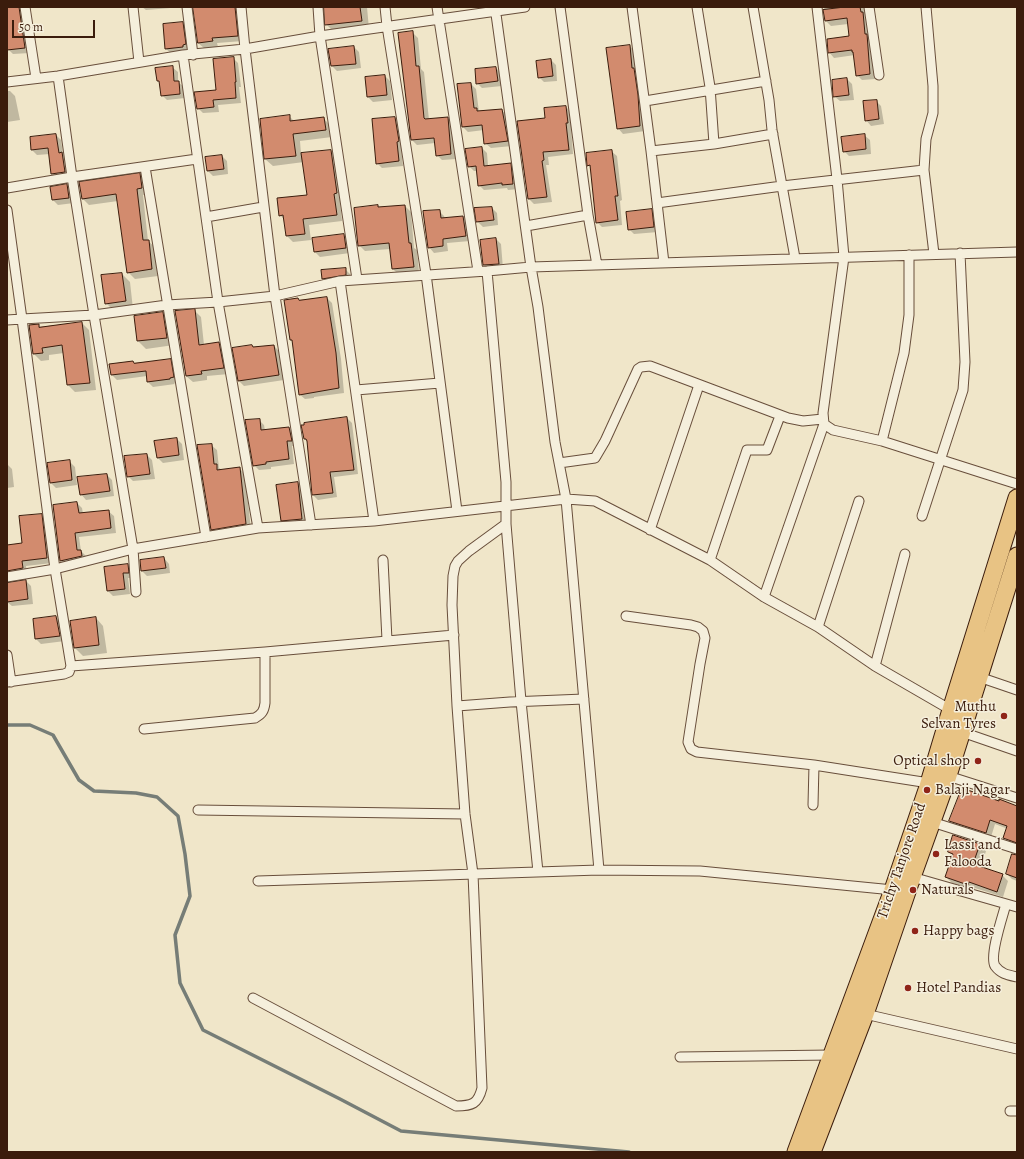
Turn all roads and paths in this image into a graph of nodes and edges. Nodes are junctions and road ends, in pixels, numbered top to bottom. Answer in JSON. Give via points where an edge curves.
{"nodes":[{"id":1,"x":25,"y":7,"type":"edge"},
{"id":2,"x":133,"y":7,"type":"edge"},
{"id":3,"x":188,"y":7,"type":"edge"},
{"id":4,"x":241,"y":7,"type":"edge"},
{"id":5,"x":318,"y":7,"type":"edge"},
{"id":6,"x":385,"y":7,"type":"edge"},
{"id":7,"x":437,"y":7,"type":"edge"},
{"id":8,"x":525,"y":7,"type":"edge"},
{"id":9,"x":560,"y":7,"type":"edge"},
{"id":10,"x":632,"y":7,"type":"edge"},
{"id":11,"x":697,"y":7,"type":"edge"},
{"id":12,"x":753,"y":7,"type":"edge"},
{"id":13,"x":817,"y":7,"type":"edge"},
{"id":14,"x":869,"y":7,"type":"edge"},
{"id":15,"x":926,"y":7,"type":"edge"},
{"id":16,"x":495,"y":9,"type":"edge"},
{"id":17,"x":438,"y":19,"type":"junction"},
{"id":18,"x":387,"y":26,"type":"junction"},
{"id":19,"x":320,"y":36,"type":"junction"},
{"id":20,"x":245,"y":49,"type":"junction"},
{"id":21,"x":183,"y":55,"type":"junction"},
{"id":22,"x":193,"y":55,"type":"junction"},
{"id":23,"x":139,"y":62,"type":"junction"},
{"id":24,"x":879,"y":75,"type":"dead end"},
{"id":25,"x":58,"y":76,"type":"junction"},
{"id":26,"x":36,"y":78,"type":"junction"},
{"id":27,"x":766,"y":81,"type":"junction"},
{"id":28,"x":7,"y":82,"type":"edge"},
{"id":29,"x":710,"y":90,"type":"junction"},
{"id":30,"x":645,"y":101,"type":"junction"},
{"id":31,"x":773,"y":134,"type":"junction"},
{"id":32,"x":714,"y":144,"type":"junction"},
{"id":33,"x":651,"y":151,"type":"junction"},
{"id":34,"x":197,"y":159,"type":"junction"},
{"id":35,"x":145,"y":167,"type":"junction"},
{"id":36,"x":924,"y":170,"type":"junction"},
{"id":37,"x":72,"y":177,"type":"junction"},
{"id":38,"x":837,"y":179,"type":"junction"},
{"id":39,"x":782,"y":186,"type":"junction"},
{"id":40,"x":7,"y":188,"type":"edge"},
{"id":41,"x":657,"y":203,"type":"junction"},
{"id":42,"x":264,"y":208,"type":"junction"},
{"id":43,"x":7,"y":210,"type":"edge"},
{"id":44,"x":588,"y":215,"type":"junction"},
{"id":45,"x":206,"y":217,"type":"junction"},
{"id":46,"x":526,"y":226,"type":"junction"},
{"id":47,"x":1017,"y":252,"type":"edge"},
{"id":48,"x":934,"y":254,"type":"junction"},
{"id":49,"x":960,"y":254,"type":"junction"},
{"id":50,"x":909,"y":255,"type":"junction"},
{"id":51,"x":844,"y":257,"type":"junction"},
{"id":52,"x":795,"y":258,"type":"junction"},
{"id":53,"x":664,"y":263,"type":"junction"},
{"id":54,"x":597,"y":265,"type":"junction"},
{"id":55,"x":531,"y":267,"type":"junction"},
{"id":56,"x":483,"y":271,"type":"junction"},
{"id":57,"x":426,"y":274,"type":"junction"},
{"id":58,"x":357,"y":279,"type":"junction"},
{"id":59,"x":340,"y":281,"type":"junction"},
{"id":60,"x":275,"y":296,"type":"junction"},
{"id":61,"x":218,"y":302,"type":"junction"},
{"id":62,"x":167,"y":305,"type":"junction"},
{"id":63,"x":94,"y":315,"type":"junction"},
{"id":64,"x":22,"y":319,"type":"junction"},
{"id":65,"x":7,"y":320,"type":"edge"},
{"id":66,"x":440,"y":383,"type":"junction"},
{"id":67,"x":699,"y":385,"type":"junction"},
{"id":68,"x":356,"y":390,"type":"junction"},
{"id":69,"x":784,"y":417,"type":"junction"},
{"id":70,"x":824,"y":422,"type":"junction"},
{"id":71,"x":882,"y":441,"type":"junction"},
{"id":72,"x":940,"y":460,"type":"junction"},
{"id":73,"x":559,"y":461,"type":"junction"},
{"id":74,"x":1017,"y":484,"type":"edge"},
{"id":75,"x":1017,"y":498,"type":"edge"},
{"id":76,"x":566,"y":499,"type":"junction"},
{"id":77,"x":859,"y":500,"type":"dead end"},
{"id":78,"x":506,"y":506,"type":"junction"},
{"id":79,"x":457,"y":511,"type":"junction"},
{"id":80,"x":922,"y":516,"type":"dead end"},
{"id":81,"x":374,"y":521,"type":"junction"},
{"id":82,"x":506,"y":524,"type":"junction"},
{"id":83,"x":311,"y":525,"type":"junction"},
{"id":84,"x":258,"y":528,"type":"junction"},
{"id":85,"x":650,"y":530,"type":"junction"},
{"id":86,"x":206,"y":537,"type":"junction"},
{"id":87,"x":133,"y":549,"type":"junction"},
{"id":88,"x":905,"y":554,"type":"dead end"},
{"id":89,"x":1017,"y":556,"type":"edge"},
{"id":90,"x":383,"y":560,"type":"dead end"},
{"id":91,"x":710,"y":560,"type":"junction"},
{"id":92,"x":55,"y":569,"type":"junction"},
{"id":93,"x":7,"y":577,"type":"edge"},
{"id":94,"x":136,"y":592,"type":"dead end"},
{"id":95,"x":764,"y":597,"type":"junction"},
{"id":96,"x":626,"y":616,"type":"dead end"},
{"id":97,"x":818,"y":627,"type":"junction"},
{"id":98,"x":454,"y":635,"type":"junction"},
{"id":99,"x":387,"y":640,"type":"junction"},
{"id":100,"x":265,"y":652,"type":"junction"},
{"id":101,"x":7,"y":655,"type":"edge"},
{"id":102,"x":72,"y":666,"type":"junction"},
{"id":103,"x":875,"y":666,"type":"junction"},
{"id":104,"x":979,"y":677,"type":"junction"},
{"id":105,"x":9,"y":682,"type":"edge"},
{"id":106,"x":1017,"y":690,"type":"edge"},
{"id":107,"x":584,"y":699,"type":"junction"},
{"id":108,"x":521,"y":701,"type":"junction"},
{"id":109,"x":457,"y":706,"type":"junction"},
{"id":110,"x":950,"y":710,"type":"junction"},
{"id":111,"x":144,"y":729,"type":"dead end"},
{"id":112,"x":962,"y":732,"type":"junction"},
{"id":113,"x":1017,"y":751,"type":"edge"},
{"id":114,"x":814,"y":765,"type":"junction"},
{"id":115,"x":948,"y":776,"type":"junction"},
{"id":116,"x":929,"y":783,"type":"junction"},
{"id":117,"x":1017,"y":798,"type":"edge"},
{"id":118,"x":813,"y":805,"type":"dead end"},
{"id":119,"x":198,"y":810,"type":"dead end"},
{"id":120,"x":465,"y":814,"type":"junction"},
{"id":121,"x":932,"y":822,"type":"junction"},
{"id":122,"x":1017,"y":849,"type":"edge"},
{"id":123,"x":599,"y":870,"type":"junction"},
{"id":124,"x":538,"y":872,"type":"junction"},
{"id":125,"x":473,"y":874,"type":"junction"},
{"id":126,"x":912,"y":877,"type":"junction"},
{"id":127,"x":258,"y":881,"type":"dead end"},
{"id":128,"x":893,"y":890,"type":"junction"},
{"id":129,"x":1006,"y":904,"type":"junction"},
{"id":130,"x":1017,"y":907,"type":"edge"},
{"id":131,"x":1017,"y":977,"type":"edge"},
{"id":132,"x":253,"y":998,"type":"dead end"},
{"id":133,"x":865,"y":1014,"type":"junction"},
{"id":134,"x":1017,"y":1048,"type":"edge"},
{"id":135,"x":831,"y":1055,"type":"junction"},
{"id":136,"x":680,"y":1057,"type":"dead end"},
{"id":137,"x":821,"y":1106,"type":"junction"},
{"id":138,"x":796,"y":1152,"type":"edge"},
{"id":139,"x":812,"y":1152,"type":"edge"}],
"edges":[{"from":1,"to":26,"type":"street"},
{"from":2,"to":23,"type":"street"},
{"from":3,"to":22,"type":"street"},
{"from":4,"to":20,"type":"street"},
{"from":5,"to":19,"type":"street"},
{"from":6,"to":18,"type":"street"},
{"from":7,"to":17,"type":"street"},
{"from":8,"to":16,"type":"street"},
{"from":9,"to":44,"type":"street"},
{"from":10,"to":30,"type":"street"},
{"from":11,"to":29,"type":"street"},
{"from":12,"to":27,"type":"street"},
{"from":13,"to":38,"type":"street"},
{"from":14,"to":24,"type":"street"},
{"from":15,"to":36,"type":"street","via":[[933,113],[926,139]]},
{"from":16,"to":17,"type":"street"},
{"from":16,"to":46,"type":"street"},
{"from":17,"to":18,"type":"street"},
{"from":17,"to":56,"type":"street"},
{"from":18,"to":19,"type":"street"},
{"from":18,"to":57,"type":"street"},
{"from":19,"to":20,"type":"street"},
{"from":19,"to":58,"type":"street"},
{"from":20,"to":22,"type":"street"},
{"from":20,"to":42,"type":"street"},
{"from":21,"to":22,"type":"street"},
{"from":21,"to":23,"type":"street"},
{"from":21,"to":34,"type":"street"},
{"from":23,"to":25,"type":"street"},
{"from":25,"to":26,"type":"street"},
{"from":25,"to":37,"type":"street"},
{"from":26,"to":28,"type":"street"},
{"from":27,"to":29,"type":"street"},
{"from":27,"to":31,"type":"street"},
{"from":29,"to":30,"type":"street"},
{"from":29,"to":32,"type":"street"},
{"from":30,"to":33,"type":"street"},
{"from":31,"to":32,"type":"street"},
{"from":31,"to":39,"type":"street"},
{"from":32,"to":33,"type":"street"},
{"from":33,"to":41,"type":"street"},
{"from":34,"to":35,"type":"street"},
{"from":34,"to":45,"type":"street"},
{"from":35,"to":37,"type":"street"},
{"from":35,"to":62,"type":"street"},
{"from":36,"to":38,"type":"street"},
{"from":36,"to":48,"type":"street"},
{"from":37,"to":40,"type":"street"},
{"from":37,"to":63,"type":"street"},
{"from":38,"to":39,"type":"street"},
{"from":38,"to":51,"type":"street"},
{"from":39,"to":41,"type":"street"},
{"from":39,"to":52,"type":"street"},
{"from":41,"to":53,"type":"street"},
{"from":42,"to":45,"type":"street"},
{"from":42,"to":60,"type":"street"},
{"from":43,"to":64,"type":"street"},
{"from":44,"to":46,"type":"street"},
{"from":44,"to":54,"type":"street"},
{"from":45,"to":61,"type":"street"},
{"from":46,"to":55,"type":"street"},
{"from":47,"to":49,"type":"street"},
{"from":48,"to":49,"type":"street"},
{"from":48,"to":50,"type":"street"},
{"from":49,"to":72,"type":"street","via":[[965,369],[962,390]]},
{"from":50,"to":51,"type":"street"},
{"from":50,"to":71,"type":"street","via":[[909,315],[904,353]]},
{"from":51,"to":52,"type":"street"},
{"from":51,"to":70,"type":"street","via":[[823,413]]},
{"from":52,"to":53,"type":"street"},
{"from":53,"to":54,"type":"street"},
{"from":54,"to":55,"type":"street"},
{"from":55,"to":56,"type":"street"},
{"from":55,"to":73,"type":"street"},
{"from":56,"to":57,"type":"street"},
{"from":56,"to":78,"type":"street","via":[[506,482]]},
{"from":57,"to":58,"type":"street"},
{"from":57,"to":66,"type":"street"},
{"from":58,"to":59,"type":"street"},
{"from":59,"to":60,"type":"street"},
{"from":59,"to":68,"type":"street"},
{"from":60,"to":61,"type":"street"},
{"from":60,"to":83,"type":"street"},
{"from":61,"to":62,"type":"street"},
{"from":61,"to":84,"type":"street"},
{"from":62,"to":63,"type":"street"},
{"from":62,"to":86,"type":"street"},
{"from":63,"to":64,"type":"street"},
{"from":63,"to":87,"type":"street"},
{"from":64,"to":65,"type":"street"},
{"from":64,"to":92,"type":"street"},
{"from":66,"to":68,"type":"street"},
{"from":66,"to":79,"type":"street"},
{"from":67,"to":69,"type":"street"},
{"from":67,"to":73,"type":"street","via":[[650,366],[641,367],[595,458]]},
{"from":67,"to":85,"type":"street"},
{"from":68,"to":81,"type":"street"},
{"from":69,"to":70,"type":"street"},
{"from":69,"to":91,"type":"street","via":[[767,450],[747,450]]},
{"from":70,"to":71,"type":"street","via":[[833,430]]},
{"from":70,"to":95,"type":"street"},
{"from":71,"to":72,"type":"street"},
{"from":72,"to":74,"type":"street"},
{"from":72,"to":80,"type":"street"},
{"from":73,"to":76,"type":"street"},
{"from":75,"to":110,"type":"highway","name":"Trichy Tanjore Road"},
{"from":76,"to":78,"type":"street"},
{"from":76,"to":85,"type":"street","via":[[595,501]]},
{"from":76,"to":107,"type":"street"},
{"from":77,"to":97,"type":"street"},
{"from":78,"to":79,"type":"street"},
{"from":78,"to":82,"type":"street"},
{"from":79,"to":81,"type":"street"},
{"from":81,"to":83,"type":"street"},
{"from":82,"to":98,"type":"street","via":[[469,550],[454,566]]},
{"from":82,"to":108,"type":"street"},
{"from":83,"to":84,"type":"street"},
{"from":84,"to":86,"type":"street"},
{"from":85,"to":91,"type":"street"},
{"from":86,"to":87,"type":"street"},
{"from":87,"to":92,"type":"street"},
{"from":87,"to":94,"type":"street"},
{"from":88,"to":103,"type":"street"},
{"from":89,"to":104,"type":"highway","name":"Trichy Tanjore Road"},
{"from":90,"to":99,"type":"street"},
{"from":91,"to":95,"type":"street"},
{"from":92,"to":93,"type":"street"},
{"from":92,"to":102,"type":"street"},
{"from":95,"to":97,"type":"street"},
{"from":96,"to":114,"type":"street","via":[[691,624],[703,631],[705,638],[688,742],[691,749],[697,752]]},
{"from":97,"to":103,"type":"street"},
{"from":98,"to":99,"type":"street"},
{"from":98,"to":109,"type":"street"},
{"from":99,"to":100,"type":"street"},
{"from":100,"to":102,"type":"street"},
{"from":100,"to":111,"type":"street","via":[[265,703],[264,711],[260,715],[255,718]]},
{"from":101,"to":105,"type":"street"},
{"from":102,"to":105,"type":"street","via":[[69,672],[64,674]]},
{"from":103,"to":110,"type":"street"},
{"from":104,"to":106,"type":"street"},
{"from":104,"to":112,"type":"highway","name":"Trichy Tanjore Road"},
{"from":107,"to":108,"type":"street"},
{"from":107,"to":123,"type":"street"},
{"from":108,"to":109,"type":"street"},
{"from":108,"to":124,"type":"street"},
{"from":109,"to":120,"type":"street"},
{"from":110,"to":116,"type":"highway","name":"Trichy Tanjore Road"},
{"from":112,"to":113,"type":"street"},
{"from":112,"to":115,"type":"highway","name":"Trichy Tanjore Road"},
{"from":114,"to":116,"type":"street"},
{"from":114,"to":118,"type":"street"},
{"from":115,"to":117,"type":"street"},
{"from":115,"to":121,"type":"highway","name":"Trichy Tanjore Road"},
{"from":116,"to":128,"type":"highway","name":"Trichy Tanjore Road"},
{"from":119,"to":120,"type":"street"},
{"from":120,"to":125,"type":"street"},
{"from":121,"to":122,"type":"street"},
{"from":121,"to":126,"type":"highway","name":"Trichy Tanjore Road"},
{"from":123,"to":124,"type":"street"},
{"from":123,"to":128,"type":"street","via":[[700,872]]},
{"from":124,"to":125,"type":"street"},
{"from":125,"to":127,"type":"street"},
{"from":125,"to":132,"type":"street","via":[[482,1088],[473,1104],[456,1106]]},
{"from":126,"to":129,"type":"street"},
{"from":126,"to":133,"type":"highway","name":"Trichy Tanjore Road"},
{"from":128,"to":135,"type":"highway","name":"Trichy Tanjore Road"},
{"from":129,"to":130,"type":"street"},
{"from":129,"to":131,"type":"street","via":[[993,953],[994,965],[1004,974]]},
{"from":133,"to":134,"type":"street"},
{"from":133,"to":137,"type":"highway","name":"Trichy Tanjore Road"},
{"from":135,"to":136,"type":"street"},
{"from":135,"to":137,"type":"highway","name":"Trichy Tanjore Road"},
{"from":137,"to":138,"type":"highway","name":"Trichy Tanjore Road"},
{"from":137,"to":139,"type":"highway","name":"Trichy Tanjore Road"}]}
